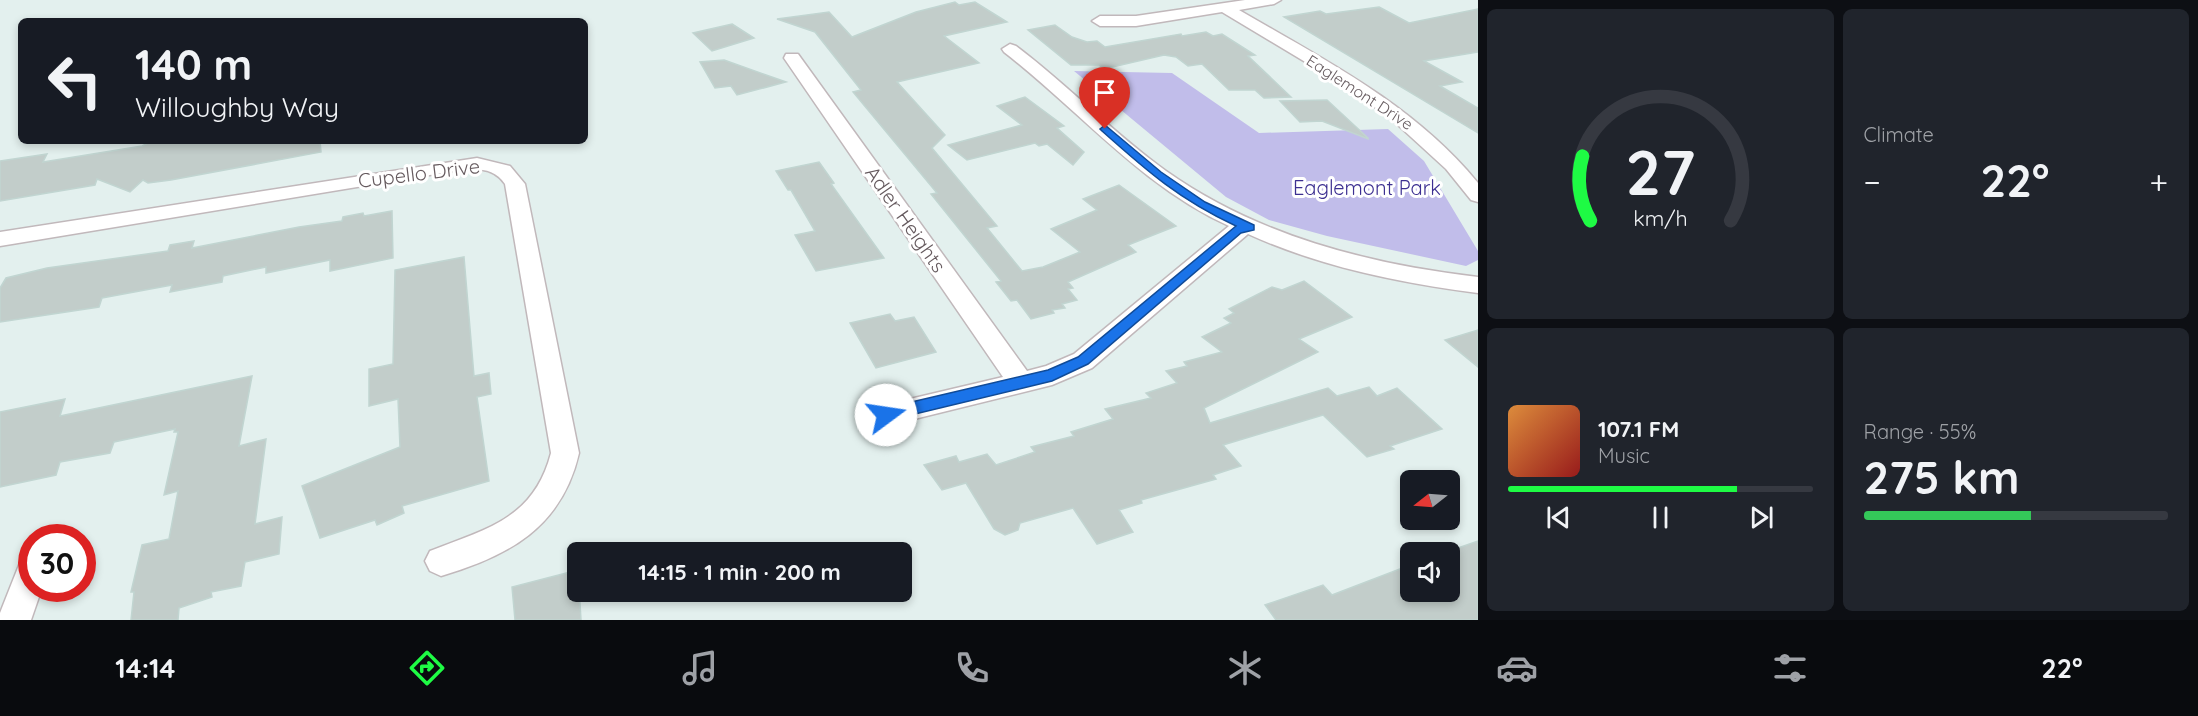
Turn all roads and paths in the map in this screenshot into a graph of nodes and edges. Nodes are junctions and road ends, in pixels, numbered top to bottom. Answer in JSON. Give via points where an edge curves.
{"nodes":[{"id":1,"x":1274,"y":0,"type":"edge"},
{"id":2,"x":1225,"y":8,"type":"junction"},
{"id":3,"x":1100,"y":21,"type":"dead end"},
{"id":4,"x":1010,"y":49,"type":"dead end"},
{"id":5,"x":792,"y":58,"type":"dead end"},
{"id":6,"x":1478,"y":196,"type":"edge"},
{"id":7,"x":1250,"y":227,"type":"junction"},
{"id":8,"x":0,"y":239,"type":"edge"},
{"id":9,"x":1478,"y":285,"type":"edge"},
{"id":10,"x":1020,"y":381,"type":"junction"},
{"id":11,"x":886,"y":415,"type":"dead end"},
{"id":12,"x":441,"y":561,"type":"dead end"},
{"id":13,"x":20,"y":602,"type":"edge"},
{"id":14,"x":14,"y":620,"type":"edge"}],
"edges":[{"from":1,"to":2,"type":"street"},
{"from":2,"to":3,"type":"street","via":[[1136,21]]},
{"from":2,"to":6,"type":"street","name":"Eaglemont Drive","via":[[1409,122],[1451,160]]},
{"from":4,"to":7,"type":"street","via":[[1157,174],[1200,205]]},
{"from":5,"to":10,"type":"street","name":"Adler Heights"},
{"from":7,"to":9,"type":"street","via":[[1362,265]]},
{"from":7,"to":10,"type":"street","via":[[1237,230],[1083,361],[1052,375]]},
{"from":8,"to":12,"type":"street","name":"Cupello Drive","via":[[447,166],[477,163],[503,169],[515,184],[565,453],[563,472],[551,495],[492,544],[469,555]]},
{"from":10,"to":11,"type":"street"},
{"from":13,"to":14,"type":"street"}]}
